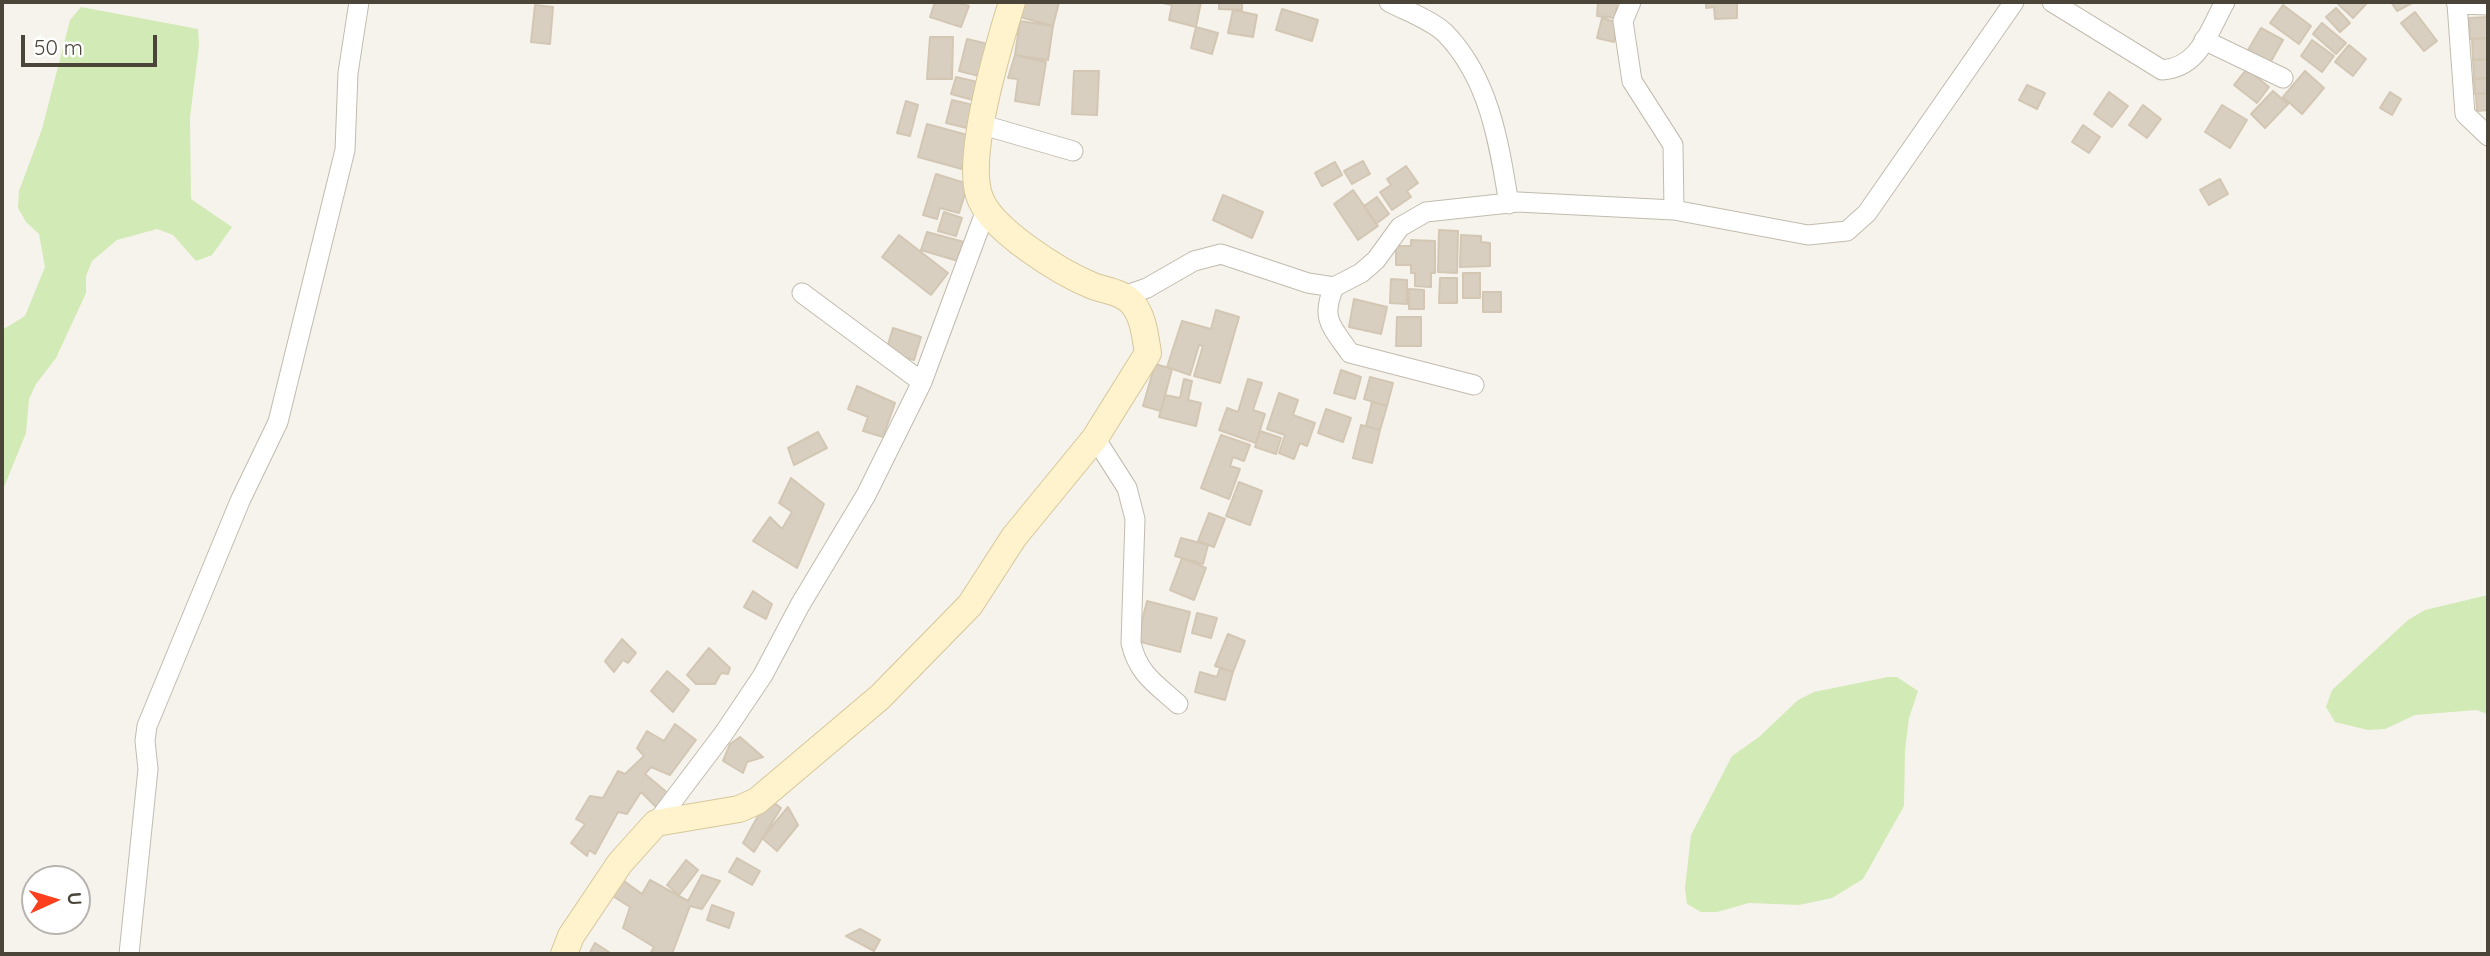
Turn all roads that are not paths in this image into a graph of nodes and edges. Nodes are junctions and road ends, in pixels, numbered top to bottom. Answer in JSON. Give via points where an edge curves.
{"nodes":[{"id":1,"x":359,"y":2,"type":"edge"},
{"id":2,"x":1012,"y":2,"type":"edge"},
{"id":3,"x":1389,"y":2,"type":"edge"},
{"id":4,"x":1631,"y":2,"type":"edge"},
{"id":5,"x":2014,"y":2,"type":"edge"},
{"id":6,"x":2052,"y":2,"type":"edge"},
{"id":7,"x":2225,"y":2,"type":"edge"},
{"id":8,"x":2456,"y":3,"type":"edge"},
{"id":9,"x":2488,"y":5,"type":"edge"},
{"id":10,"x":2204,"y":40,"type":"junction"},
{"id":11,"x":2283,"y":78,"type":"dead end"},
{"id":12,"x":983,"y":125,"type":"junction"},
{"id":13,"x":2488,"y":136,"type":"edge"},
{"id":14,"x":1073,"y":151,"type":"dead end"},
{"id":15,"x":1508,"y":204,"type":"junction"},
{"id":16,"x":986,"y":210,"type":"junction"},
{"id":17,"x":1674,"y":210,"type":"junction"},
{"id":18,"x":1334,"y":287,"type":"junction"},
{"id":19,"x":803,"y":293,"type":"dead end"},
{"id":20,"x":1124,"y":296,"type":"junction"},
{"id":21,"x":922,"y":382,"type":"junction"},
{"id":22,"x":1475,"y":384,"type":"dead end"},
{"id":23,"x":1095,"y":438,"type":"junction"},
{"id":24,"x":1178,"y":704,"type":"dead end"},
{"id":25,"x":656,"y":823,"type":"junction"},
{"id":26,"x":128,"y":954,"type":"edge"},
{"id":27,"x":564,"y":954,"type":"edge"}],
"edges":[{"from":1,"to":26,"type":"street","via":[[348,73],[345,150],[278,422],[240,501],[147,726],[148,768]]},
{"from":2,"to":12,"type":"street"},
{"from":3,"to":15,"type":"street","via":[[1444,32],[1465,59],[1499,137]]},
{"from":4,"to":17,"type":"street","via":[[1623,21],[1633,81],[1672,145]]},
{"from":5,"to":17,"type":"street","via":[[1867,213],[1847,231],[1808,235]]},
{"from":6,"to":10,"type":"street","via":[[2162,70],[2190,63]]},
{"from":7,"to":10,"type":"street"},
{"from":8,"to":9,"type":"street"},
{"from":8,"to":13,"type":"street","via":[[2465,114]]},
{"from":10,"to":11,"type":"street"},
{"from":12,"to":14,"type":"street"},
{"from":12,"to":16,"type":"street","via":[[975,172]]},
{"from":15,"to":17,"type":"street"},
{"from":15,"to":18,"type":"street","via":[[1426,212],[1400,227],[1361,273]]},
{"from":16,"to":20,"type":"street","via":[[1036,257]]},
{"from":16,"to":21,"type":"street"},
{"from":18,"to":20,"type":"street","via":[[1221,254],[1194,261]]},
{"from":18,"to":22,"type":"street","via":[[1326,306],[1328,319],[1350,353]]},
{"from":19,"to":21,"type":"street"},
{"from":20,"to":23,"type":"street","via":[[1142,321],[1148,353]]},
{"from":21,"to":25,"type":"street","via":[[866,495],[762,676]]},
{"from":23,"to":24,"type":"street","via":[[1126,488],[1135,519],[1133,655],[1140,670]]},
{"from":23,"to":25,"type":"street","via":[[1014,537],[970,605],[880,697],[757,801],[739,809]]},
{"from":25,"to":27,"type":"street","via":[[620,863]]}]}
